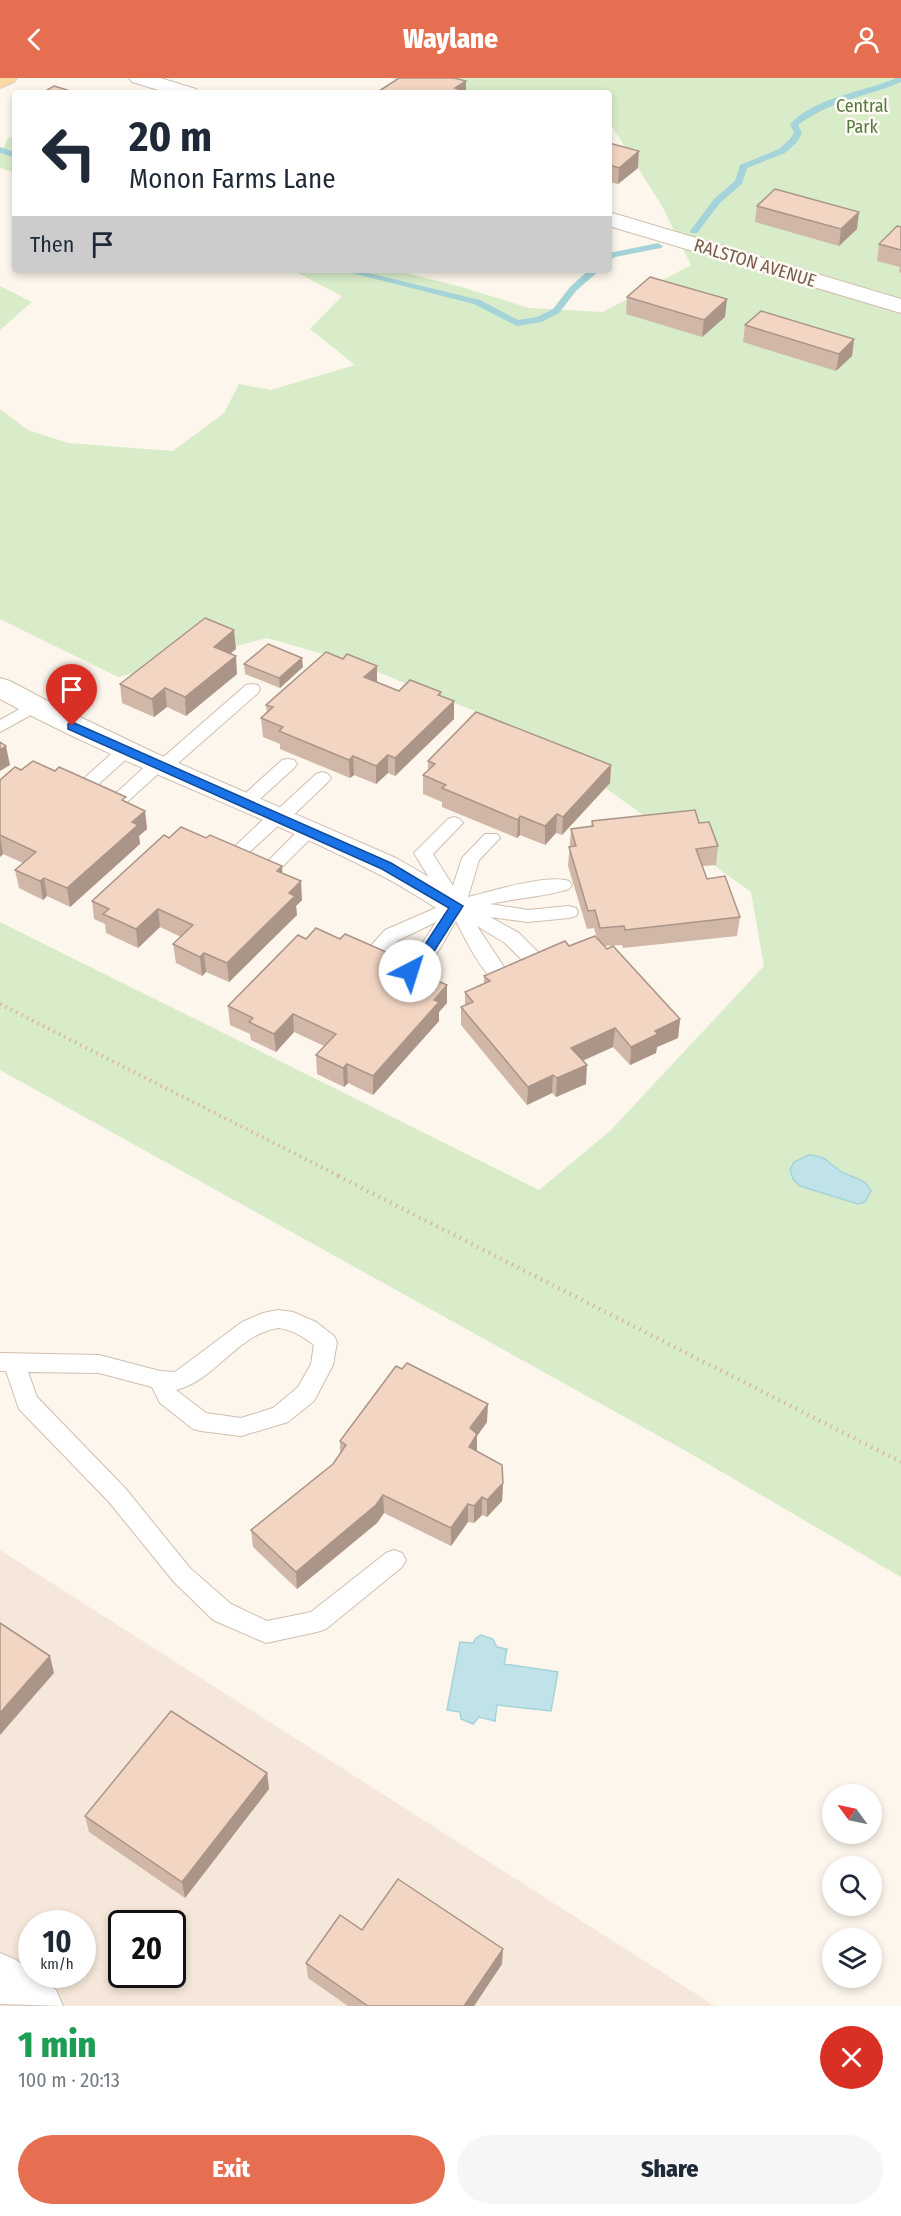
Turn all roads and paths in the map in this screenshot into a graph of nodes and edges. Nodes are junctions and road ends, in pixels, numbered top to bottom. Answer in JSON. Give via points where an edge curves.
{"nodes":[{"id":1,"x":7,"y":78,"type":"edge"},
{"id":2,"x":139,"y":78,"type":"edge"},
{"id":3,"x":0,"y":82,"type":"edge"},
{"id":4,"x":179,"y":90,"type":"edge"},
{"id":5,"x":612,"y":220,"type":"edge"},
{"id":6,"x":901,"y":306,"type":"edge"},
{"id":7,"x":252,"y":689,"type":"dead end"},
{"id":8,"x":2,"y":691,"type":"edge"},
{"id":9,"x":34,"y":706,"type":"junction"},
{"id":10,"x":0,"y":727,"type":"edge"},
{"id":11,"x":125,"y":751,"type":"junction"},
{"id":12,"x":288,"y":764,"type":"dead end"},
{"id":13,"x":160,"y":766,"type":"junction"},
{"id":14,"x":322,"y":778,"type":"dead end"},
{"id":15,"x":87,"y":785,"type":"edge"},
{"id":16,"x":120,"y":799,"type":"edge"},
{"id":17,"x":244,"y":804,"type":"junction"},
{"id":18,"x":278,"y":818,"type":"junction"},
{"id":19,"x":454,"y":823,"type":"dead end"},
{"id":20,"x":308,"y":831,"type":"junction"},
{"id":21,"x":491,"y":838,"type":"dead end"},
{"id":22,"x":238,"y":853,"type":"edge"},
{"id":23,"x":273,"y":866,"type":"edge"},
{"id":24,"x":563,"y":885,"type":"dead end"},
{"id":25,"x":456,"y":906,"type":"junction"},
{"id":26,"x":568,"y":912,"type":"dead end"},
{"id":27,"x":375,"y":952,"type":"edge"},
{"id":28,"x":535,"y":962,"type":"edge"},
{"id":29,"x":410,"y":971,"type":"edge"},
{"id":30,"x":501,"y":976,"type":"edge"},
{"id":31,"x":0,"y":1004,"type":"edge"},
{"id":32,"x":7,"y":1363,"type":"edge"},
{"id":33,"x":168,"y":1386,"type":"junction"},
{"id":34,"x":901,"y":1462,"type":"edge"},
{"id":35,"x":394,"y":1560,"type":"dead end"},
{"id":36,"x":0,"y":1976,"type":"edge"},
{"id":37,"x":40,"y":2006,"type":"edge"}],
"edges":[{"from":1,"to":3,"type":"main road"},
{"from":2,"to":4,"type":"street"},
{"from":5,"to":6,"type":"street","name":"RALSTON AVENUE"},
{"from":7,"to":13,"type":"lane"},
{"from":8,"to":9,"type":"street"},
{"from":9,"to":10,"type":"lane"},
{"from":9,"to":11,"type":"street"},
{"from":11,"to":13,"type":"street"},
{"from":11,"to":15,"type":"lane"},
{"from":12,"to":17,"type":"lane"},
{"from":13,"to":16,"type":"lane"},
{"from":13,"to":17,"type":"street"},
{"from":14,"to":18,"type":"lane"},
{"from":17,"to":18,"type":"street"},
{"from":18,"to":20,"type":"street"},
{"from":18,"to":22,"type":"lane"},
{"from":19,"to":25,"type":"lane","via":[[423,853]]},
{"from":20,"to":23,"type":"lane"},
{"from":20,"to":25,"type":"street","via":[[386,866]]},
{"from":21,"to":25,"type":"lane","via":[[471,858]]},
{"from":24,"to":25,"type":"lane"},
{"from":25,"to":26,"type":"lane","via":[[528,916]]},
{"from":25,"to":27,"type":"lane","via":[[392,935]]},
{"from":25,"to":28,"type":"lane","via":[[512,938]]},
{"from":25,"to":29,"type":"lane"},
{"from":25,"to":30,"type":"lane"},
{"from":31,"to":34,"type":"path"},
{"from":32,"to":33,"type":"lane","via":[[99,1364]]},
{"from":32,"to":35,"type":"lane","via":[[27,1402],[117,1495],[182,1575],[222,1612],[266,1632],[317,1621]]},
{"from":33,"to":33,"type":"lane","via":[[201,1422],[242,1427],[280,1415],[306,1394],[322,1365],[326,1342],[313,1329],[285,1317],[257,1323],[195,1371]]},
{"from":36,"to":37,"type":"street"}]}
